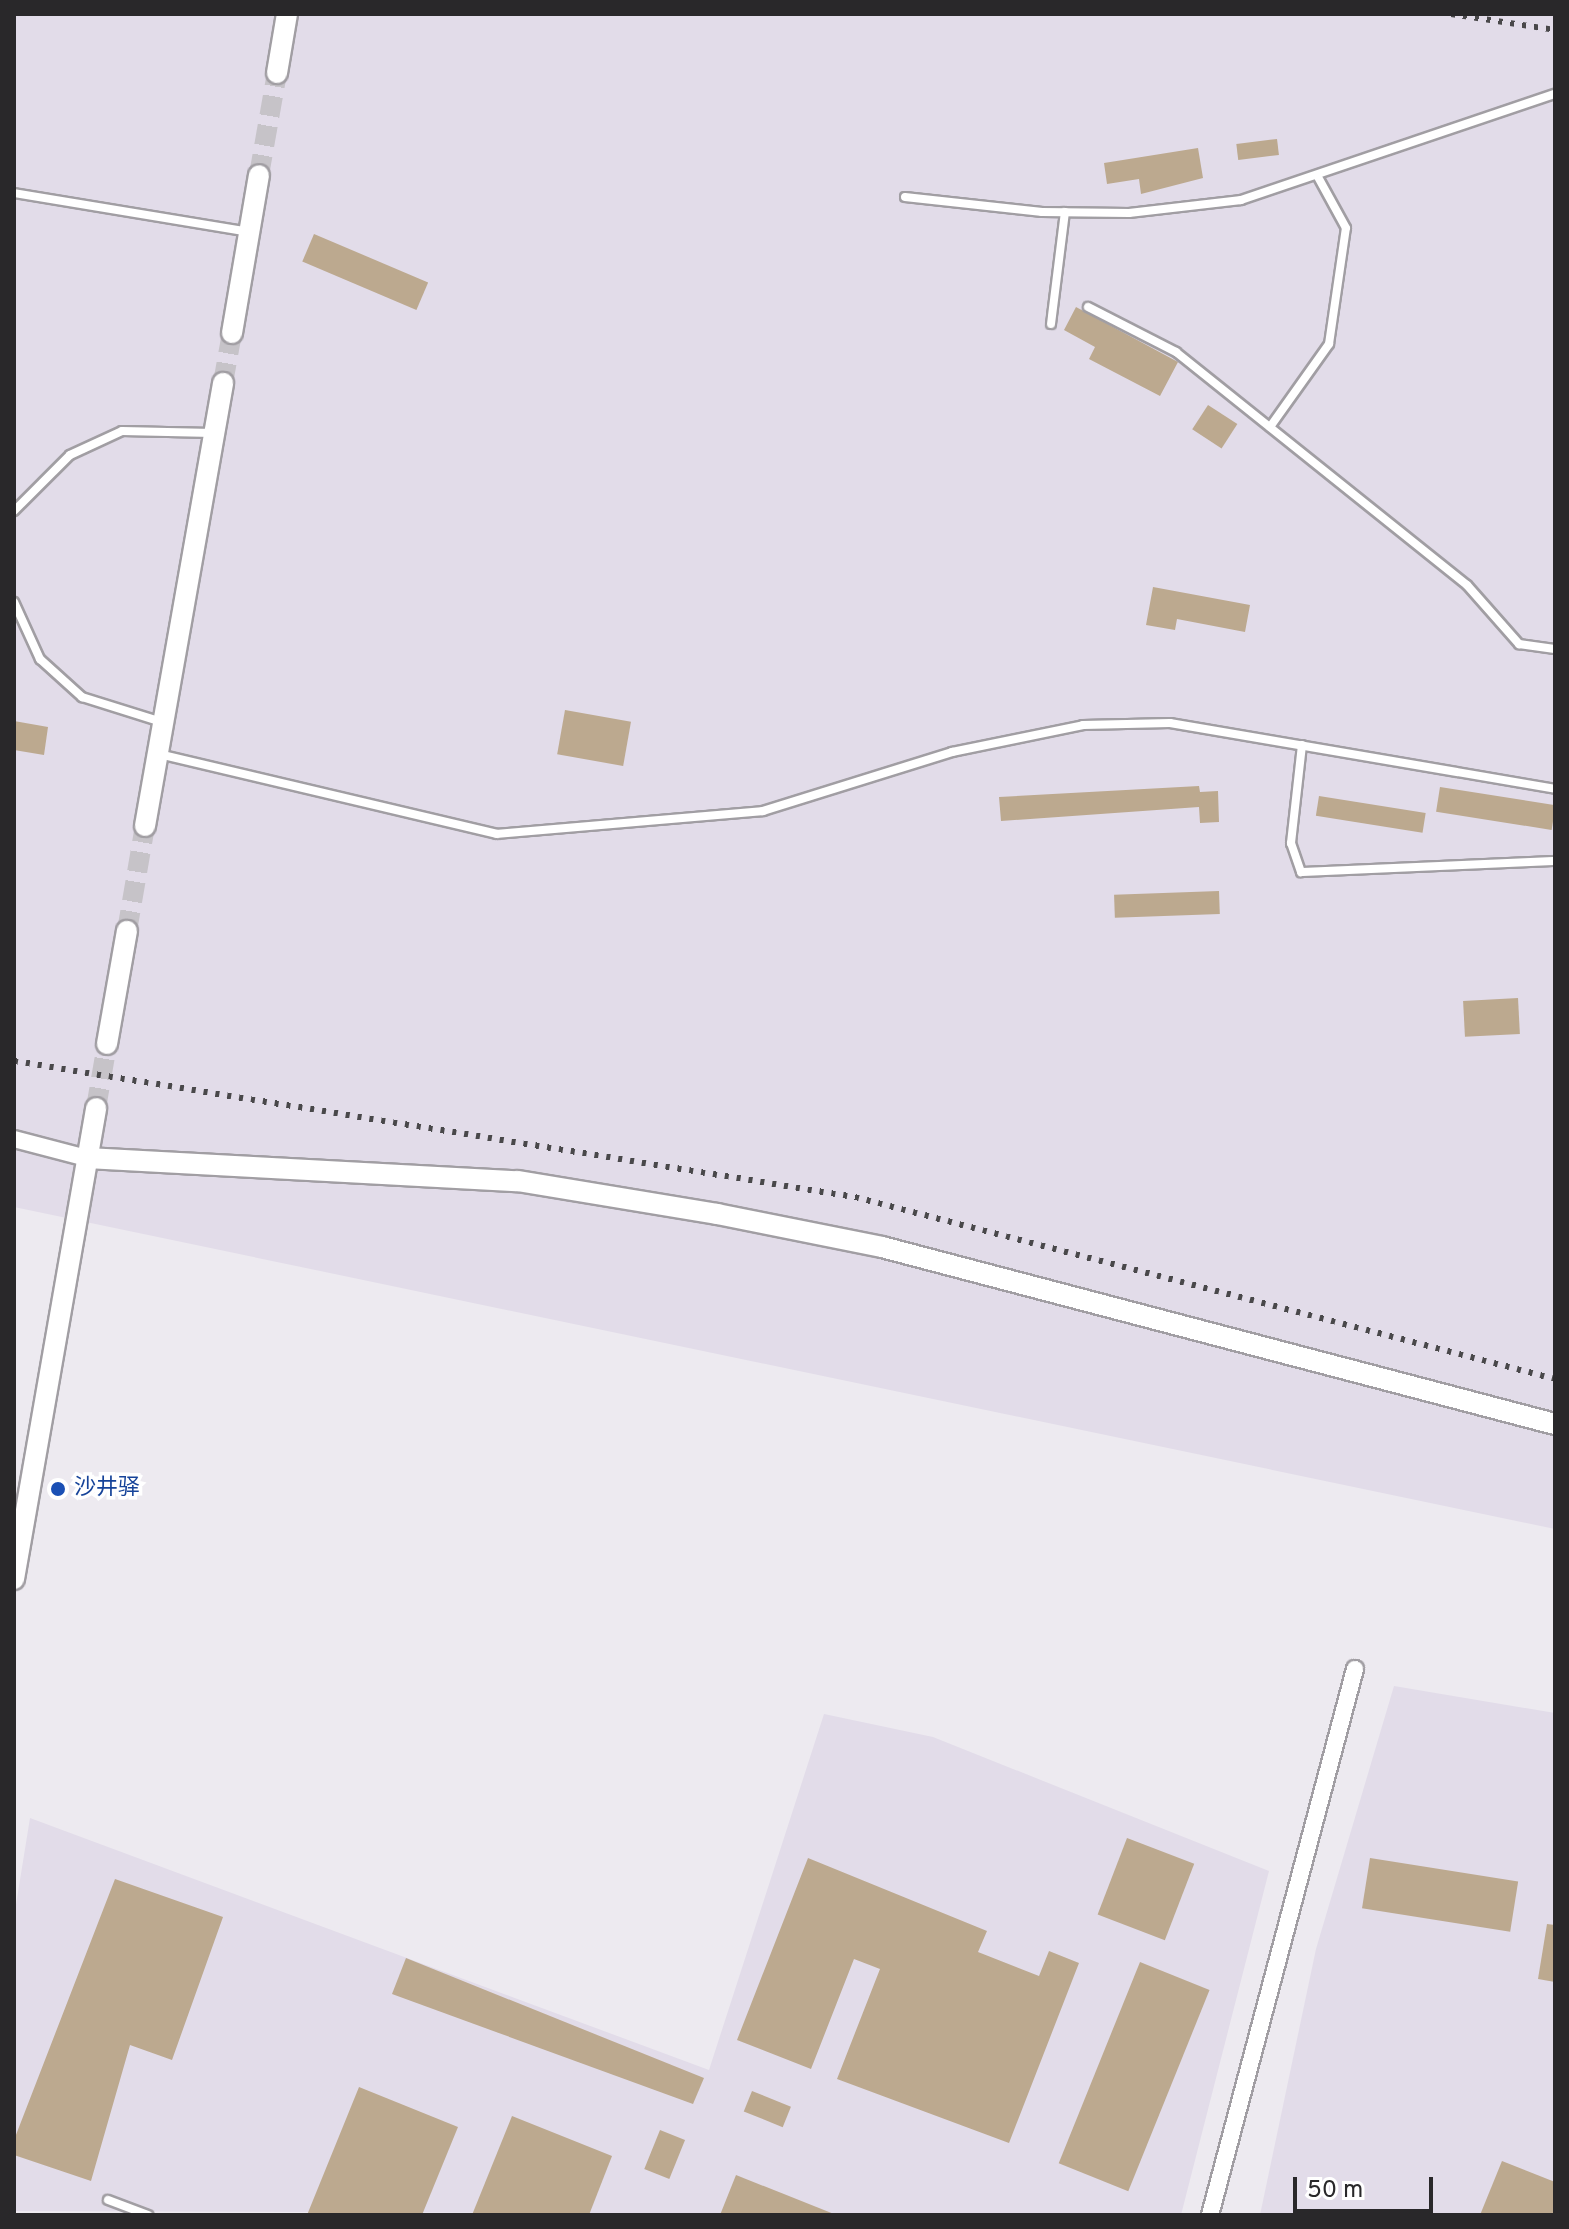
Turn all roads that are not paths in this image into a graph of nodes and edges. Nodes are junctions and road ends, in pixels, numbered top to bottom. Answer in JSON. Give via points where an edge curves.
{"nodes":[{"id":1,"x":287,"y":14,"type":"edge"},
{"id":2,"x":277,"y":73,"type":"tunnel mouth"},
{"id":3,"x":1555,"y":94,"type":"edge"},
{"id":4,"x":259,"y":175,"type":"tunnel mouth"},
{"id":5,"x":1318,"y":177,"type":"junction"},
{"id":6,"x":14,"y":193,"type":"edge"},
{"id":7,"x":905,"y":197,"type":"dead end"},
{"id":8,"x":1065,"y":212,"type":"junction"},
{"id":9,"x":249,"y":232,"type":"junction"},
{"id":10,"x":1088,"y":307,"type":"dead end"},
{"id":11,"x":1051,"y":324,"type":"dead end"},
{"id":12,"x":232,"y":333,"type":"tunnel mouth"},
{"id":13,"x":223,"y":383,"type":"tunnel mouth"},
{"id":14,"x":1270,"y":427,"type":"junction"},
{"id":15,"x":214,"y":433,"type":"junction"},
{"id":16,"x":14,"y":511,"type":"edge"},
{"id":17,"x":14,"y":602,"type":"edge"},
{"id":18,"x":1555,"y":649,"type":"edge"},
{"id":19,"x":164,"y":722,"type":"junction"},
{"id":20,"x":1302,"y":745,"type":"junction"},
{"id":21,"x":158,"y":754,"type":"junction"},
{"id":22,"x":1555,"y":789,"type":"edge"},
{"id":23,"x":145,"y":826,"type":"tunnel mouth"},
{"id":24,"x":1555,"y":861,"type":"edge"},
{"id":25,"x":127,"y":931,"type":"tunnel mouth"},
{"id":26,"x":107,"y":1044,"type":"tunnel mouth"},
{"id":27,"x":96,"y":1108,"type":"tunnel mouth"},
{"id":28,"x":14,"y":1139,"type":"edge"},
{"id":29,"x":87,"y":1158,"type":"junction"},
{"id":30,"x":1555,"y":1424,"type":"edge"},
{"id":31,"x":18,"y":1528,"type":"edge"},
{"id":32,"x":14,"y":1579,"type":"edge"},
{"id":33,"x":1355,"y":1669,"type":"dead end"},
{"id":34,"x":108,"y":2200,"type":"dead end"},
{"id":35,"x":148,"y":2215,"type":"edge"},
{"id":36,"x":1210,"y":2215,"type":"edge"}],
"edges":[{"from":1,"to":2,"type":"street"},
{"from":3,"to":5,"type":"lane"},
{"from":4,"to":9,"type":"street"},
{"from":5,"to":8,"type":"lane","via":[[1241,200]]},
{"from":5,"to":14,"type":"lane","via":[[1346,228],[1329,344]]},
{"from":6,"to":9,"type":"lane"},
{"from":7,"to":8,"type":"lane"},
{"from":8,"to":11,"type":"lane"},
{"from":9,"to":12,"type":"street"},
{"from":10,"to":14,"type":"lane","via":[[1176,352]]},
{"from":13,"to":15,"type":"street"},
{"from":14,"to":18,"type":"lane","via":[[1467,585],[1519,644]]},
{"from":15,"to":16,"type":"lane","via":[[122,431],[70,455]]},
{"from":15,"to":19,"type":"street"},
{"from":17,"to":19,"type":"lane","via":[[40,659],[82,697]]},
{"from":19,"to":21,"type":"street"},
{"from":20,"to":21,"type":"lane","via":[[1170,723],[1083,725],[952,752],[763,811],[497,834]]},
{"from":20,"to":22,"type":"lane"},
{"from":20,"to":24,"type":"lane","via":[[1291,843],[1301,872]]},
{"from":21,"to":23,"type":"street"},
{"from":25,"to":26,"type":"street"},
{"from":27,"to":29,"type":"street"},
{"from":28,"to":29,"type":"street"},
{"from":29,"to":30,"type":"street","via":[[518,1181],[717,1214],[882,1247]]},
{"from":29,"to":31,"type":"street"},
{"from":31,"to":32,"type":"street"},
{"from":33,"to":36,"type":"street"},
{"from":34,"to":35,"type":"lane"}]}
